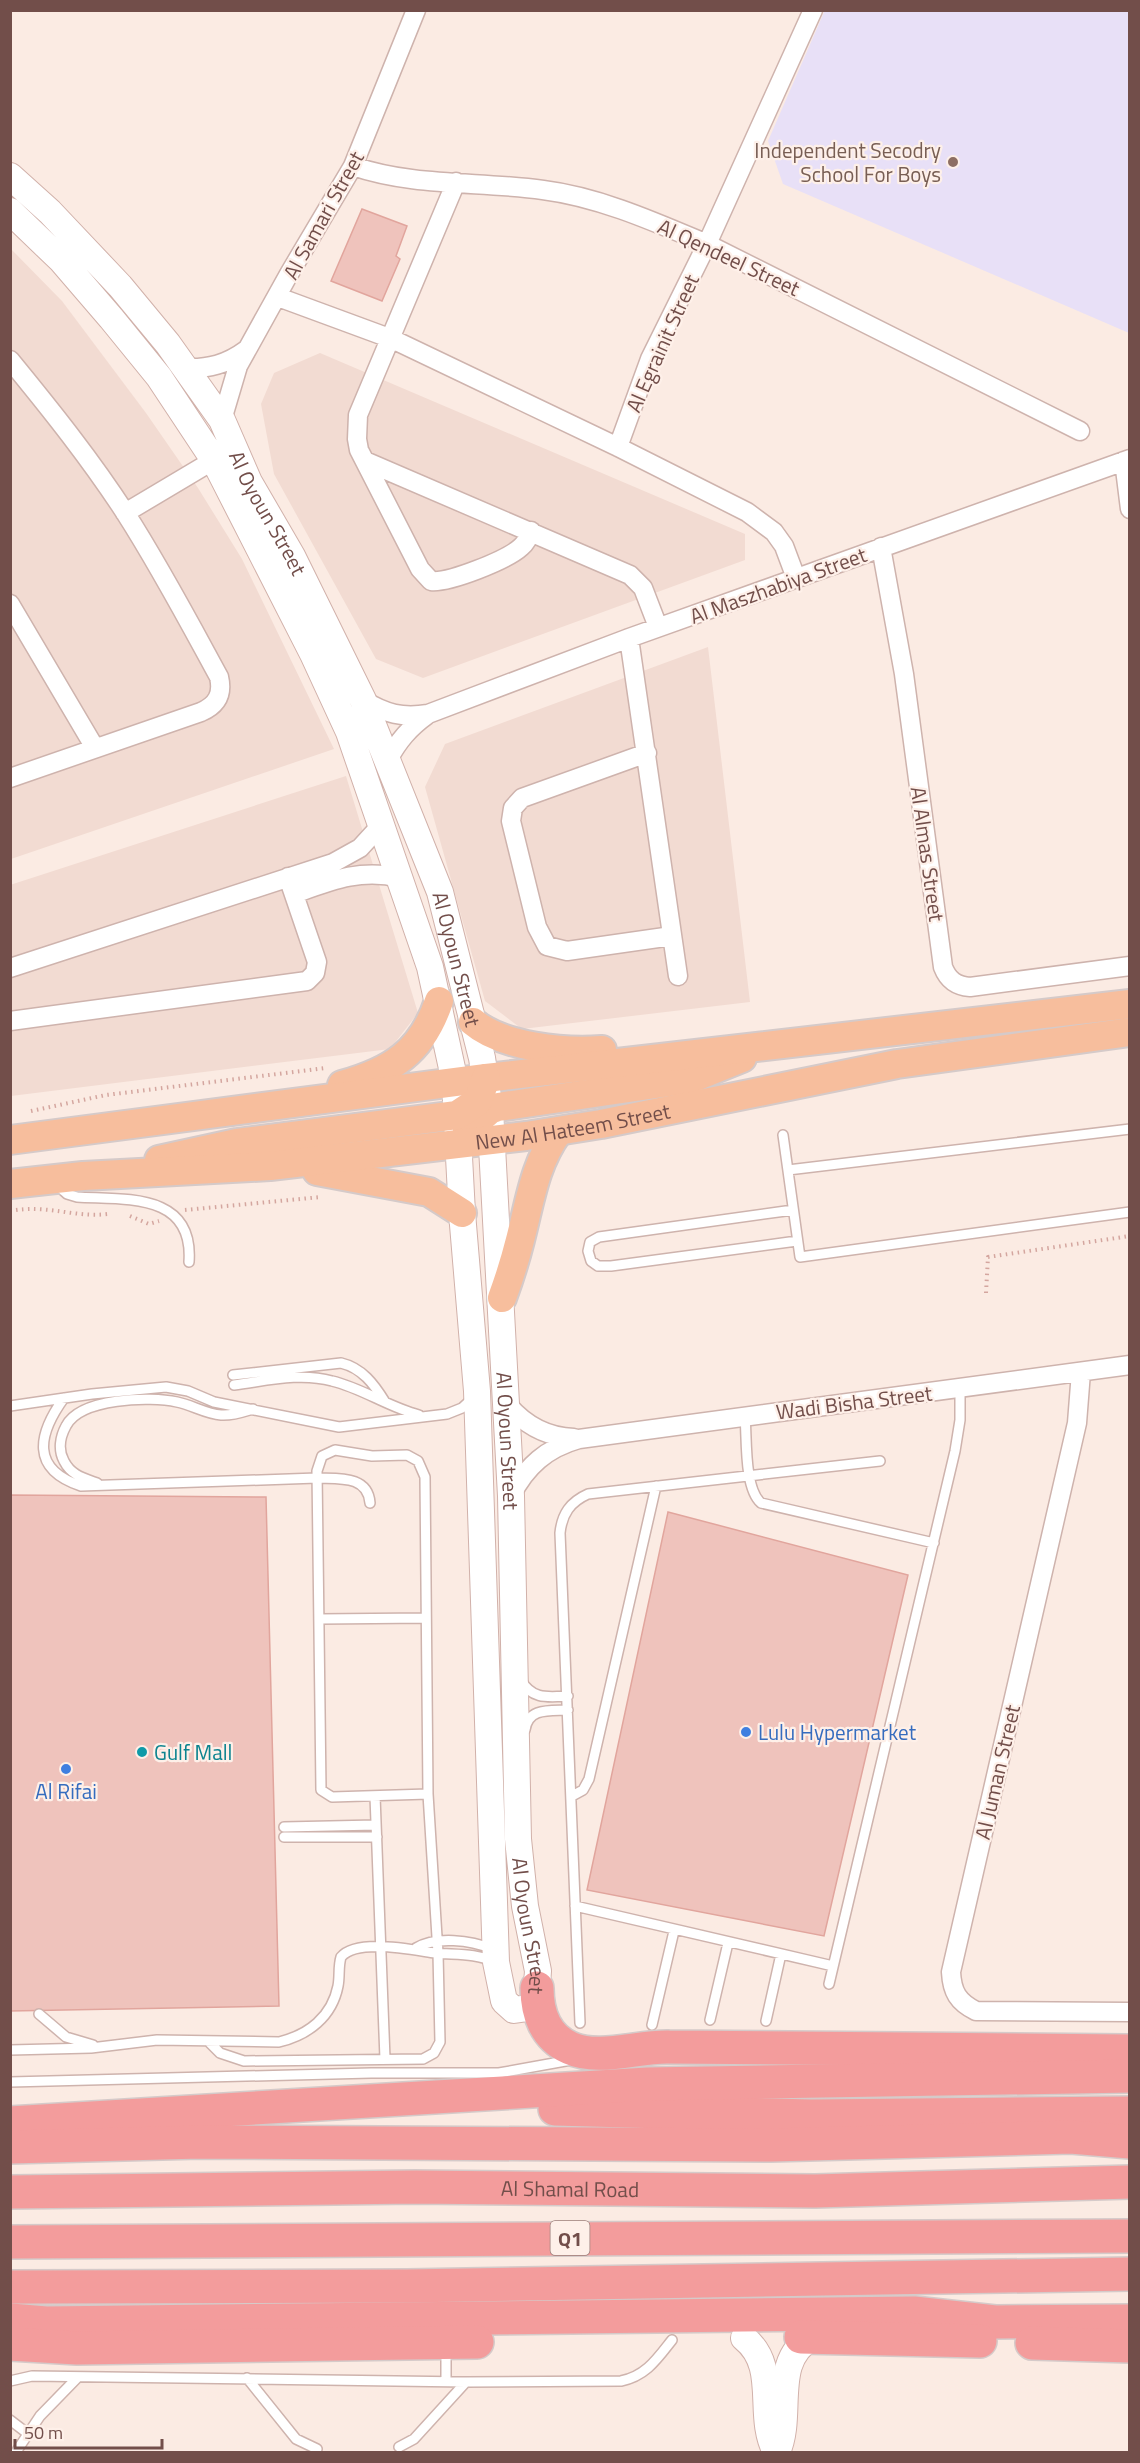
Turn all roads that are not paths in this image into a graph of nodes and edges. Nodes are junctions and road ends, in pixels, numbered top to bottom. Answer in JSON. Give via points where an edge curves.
{"nodes":[{"id":1,"x":416,"y":10,"type":"edge"},
{"id":2,"x":813,"y":10,"type":"edge"},
{"id":3,"x":353,"y":166,"type":"junction"},
{"id":4,"x":10,"y":176,"type":"edge"},
{"id":5,"x":456,"y":182,"type":"junction"},
{"id":6,"x":10,"y":211,"type":"edge"},
{"id":7,"x":707,"y":244,"type":"junction"},
{"id":8,"x":278,"y":297,"type":"junction"},
{"id":9,"x":392,"y":339,"type":"junction"},
{"id":10,"x":248,"y":349,"type":"junction"},
{"id":11,"x":10,"y":360,"type":"edge"},
{"id":12,"x":185,"y":368,"type":"junction"},
{"id":13,"x":222,"y":420,"type":"junction"},
{"id":14,"x":1080,"y":431,"type":"dead end"},
{"id":15,"x":618,"y":447,"type":"junction"},
{"id":16,"x":214,"y":460,"type":"junction"},
{"id":17,"x":1127,"y":460,"type":"edge"},
{"id":18,"x":365,"y":461,"type":"junction"},
{"id":19,"x":1130,"y":509,"type":"edge"},
{"id":20,"x":125,"y":513,"type":"junction"},
{"id":21,"x":531,"y":531,"type":"junction"},
{"id":22,"x":881,"y":547,"type":"junction"},
{"id":23,"x":796,"y":578,"type":"junction"},
{"id":24,"x":10,"y":604,"type":"edge"},
{"id":25,"x":658,"y":627,"type":"junction"},
{"id":26,"x":629,"y":638,"type":"junction"},
{"id":27,"x":363,"y":700,"type":"junction"},
{"id":28,"x":428,"y":714,"type":"junction"},
{"id":29,"x":95,"y":748,"type":"junction"},
{"id":30,"x":647,"y":753,"type":"junction"},
{"id":31,"x":388,"y":760,"type":"junction"},
{"id":32,"x":10,"y":778,"type":"edge"},
{"id":33,"x":382,"y":824,"type":"junction"},
{"id":34,"x":335,"y":871,"type":"junction"},
{"id":35,"x":400,"y":878,"type":"junction"},
{"id":36,"x":291,"y":886,"type":"junction"},
{"id":37,"x":672,"y":936,"type":"junction"},
{"id":38,"x":1130,"y":966,"type":"edge"},
{"id":39,"x":10,"y":968,"type":"edge"},
{"id":40,"x":678,"y":976,"type":"dead end"},
{"id":41,"x":439,"y":1001,"type":"junction"},
{"id":42,"x":1130,"y":1004,"type":"edge"},
{"id":43,"x":10,"y":1021,"type":"edge"},
{"id":44,"x":473,"y":1022,"type":"junction"},
{"id":45,"x":1125,"y":1034,"type":"edge"},
{"id":46,"x":760,"y":1047,"type":"junction"},
{"id":47,"x":663,"y":1058,"type":"junction"},
{"id":48,"x":486,"y":1078,"type":"junction"},
{"id":49,"x":456,"y":1082,"type":"junction"},
{"id":50,"x":284,"y":1105,"type":"junction"},
{"id":51,"x":490,"y":1110,"type":"junction"},
{"id":52,"x":457,"y":1115,"type":"junction"},
{"id":53,"x":1130,"y":1129,"type":"edge"},
{"id":54,"x":558,"y":1132,"type":"junction"},
{"id":55,"x":783,"y":1135,"type":"dead end"},
{"id":56,"x":10,"y":1140,"type":"edge"},
{"id":57,"x":491,"y":1140,"type":"junction"},
{"id":58,"x":458,"y":1143,"type":"junction"},
{"id":59,"x":270,"y":1167,"type":"junction"},
{"id":60,"x":788,"y":1170,"type":"junction"},
{"id":61,"x":83,"y":1176,"type":"junction"},
{"id":62,"x":53,"y":1179,"type":"junction"},
{"id":63,"x":10,"y":1184,"type":"edge"},
{"id":64,"x":793,"y":1210,"type":"junction"},
{"id":65,"x":1130,"y":1212,"type":"edge"},
{"id":66,"x":462,"y":1213,"type":"junction"},
{"id":67,"x":797,"y":1241,"type":"junction"},
{"id":68,"x":189,"y":1262,"type":"dead end"},
{"id":69,"x":502,"y":1298,"type":"junction"},
{"id":70,"x":1130,"y":1365,"type":"edge"},
{"id":71,"x":1081,"y":1372,"type":"junction"},
{"id":72,"x":232,"y":1375,"type":"dead end"},
{"id":73,"x":234,"y":1385,"type":"dead end"},
{"id":74,"x":960,"y":1389,"type":"junction"},
{"id":75,"x":477,"y":1391,"type":"junction"},
{"id":76,"x":64,"y":1398,"type":"junction"},
{"id":77,"x":385,"y":1402,"type":"junction"},
{"id":78,"x":508,"y":1405,"type":"junction"},
{"id":79,"x":10,"y":1406,"type":"edge"},
{"id":80,"x":253,"y":1409,"type":"junction"},
{"id":81,"x":745,"y":1416,"type":"junction"},
{"id":82,"x":425,"y":1417,"type":"junction"},
{"id":83,"x":579,"y":1438,"type":"junction"},
{"id":84,"x":880,"y":1461,"type":"dead end"},
{"id":85,"x":750,"y":1476,"type":"junction"},
{"id":86,"x":317,"y":1478,"type":"junction"},
{"id":87,"x":104,"y":1485,"type":"junction"},
{"id":88,"x":656,"y":1486,"type":"junction"},
{"id":89,"x":511,"y":1496,"type":"junction"},
{"id":90,"x":370,"y":1503,"type":"dead end"},
{"id":91,"x":934,"y":1543,"type":"junction"},
{"id":92,"x":426,"y":1618,"type":"junction"},
{"id":93,"x":320,"y":1620,"type":"junction"},
{"id":94,"x":516,"y":1664,"type":"junction"},
{"id":95,"x":568,"y":1696,"type":"junction"},
{"id":96,"x":568,"y":1710,"type":"junction"},
{"id":97,"x":428,"y":1794,"type":"junction"},
{"id":98,"x":518,"y":1795,"type":"junction"},
{"id":99,"x":375,"y":1796,"type":"junction"},
{"id":100,"x":572,"y":1796,"type":"junction"},
{"id":101,"x":376,"y":1825,"type":"junction"},
{"id":102,"x":284,"y":1827,"type":"dead end"},
{"id":103,"x":376,"y":1837,"type":"junction"},
{"id":104,"x":284,"y":1838,"type":"dead end"},
{"id":105,"x":575,"y":1906,"type":"junction"},
{"id":106,"x":674,"y":1931,"type":"junction"},
{"id":107,"x":437,"y":1941,"type":"junction"},
{"id":108,"x":728,"y":1943,"type":"junction"},
{"id":109,"x":380,"y":1948,"type":"junction"},
{"id":110,"x":416,"y":1948,"type":"junction"},
{"id":111,"x":438,"y":1953,"type":"junction"},
{"id":112,"x":781,"y":1954,"type":"junction"},
{"id":113,"x":495,"y":1957,"type":"junction"},
{"id":114,"x":833,"y":1966,"type":"junction"},
{"id":115,"x":829,"y":1984,"type":"dead end"},
{"id":116,"x":537,"y":1988,"type":"junction"},
{"id":117,"x":1130,"y":2012,"type":"edge"},
{"id":118,"x":39,"y":2014,"type":"dead end"},
{"id":119,"x":710,"y":2020,"type":"dead end"},
{"id":120,"x":766,"y":2021,"type":"dead end"},
{"id":121,"x":580,"y":2023,"type":"dead end"},
{"id":122,"x":652,"y":2025,"type":"dead end"},
{"id":123,"x":208,"y":2041,"type":"junction"},
{"id":124,"x":113,"y":2046,"type":"junction"},
{"id":125,"x":10,"y":2050,"type":"edge"},
{"id":126,"x":1130,"y":2051,"type":"edge"},
{"id":127,"x":597,"y":2053,"type":"junction"},
{"id":128,"x":384,"y":2060,"type":"junction"},
{"id":129,"x":1130,"y":2076,"type":"edge"},
{"id":130,"x":10,"y":2082,"type":"edge"},
{"id":131,"x":320,"y":2103,"type":"junction"},
{"id":132,"x":1130,"y":2113,"type":"edge"},
{"id":133,"x":811,"y":2116,"type":"junction"},
{"id":134,"x":10,"y":2124,"type":"edge"},
{"id":135,"x":1129,"y":2142,"type":"edge"},
{"id":136,"x":640,"y":2143,"type":"junction"},
{"id":137,"x":10,"y":2147,"type":"edge"},
{"id":138,"x":1130,"y":2182,"type":"edge"},
{"id":139,"x":708,"y":2188,"type":"junction"},
{"id":140,"x":10,"y":2192,"type":"edge"},
{"id":141,"x":1130,"y":2236,"type":"edge"},
{"id":142,"x":10,"y":2242,"type":"edge"},
{"id":143,"x":1130,"y":2274,"type":"edge"},
{"id":144,"x":10,"y":2287,"type":"edge"},
{"id":145,"x":1130,"y":2291,"type":"edge"},
{"id":146,"x":914,"y":2313,"type":"junction"},
{"id":147,"x":10,"y":2320,"type":"edge"},
{"id":148,"x":1130,"y":2321,"type":"edge"},
{"id":149,"x":812,"y":2337,"type":"junction"},
{"id":150,"x":744,"y":2338,"type":"junction"},
{"id":151,"x":672,"y":2340,"type":"junction"},
{"id":152,"x":446,"y":2342,"type":"junction"},
{"id":153,"x":10,"y":2344,"type":"edge"},
{"id":154,"x":1130,"y":2346,"type":"edge"},
{"id":155,"x":77,"y":2378,"type":"junction"},
{"id":156,"x":248,"y":2378,"type":"junction"},
{"id":157,"x":10,"y":2381,"type":"edge"},
{"id":158,"x":446,"y":2382,"type":"junction"},
{"id":159,"x":466,"y":2382,"type":"junction"},
{"id":160,"x":10,"y":2420,"type":"edge"},
{"id":161,"x":27,"y":2433,"type":"junction"},
{"id":162,"x":399,"y":2447,"type":"dead end"},
{"id":163,"x":316,"y":2449,"type":"dead end"},
{"id":164,"x":16,"y":2452,"type":"edge"},
{"id":165,"x":776,"y":2452,"type":"edge"}],
"edges":[{"from":1,"to":3,"type":"street","name":"Al Samari Street"},
{"from":2,"to":7,"type":"street","name":"Al Egrainit Street"},
{"from":3,"to":5,"type":"street","name":"Al Qendeel Street","via":[[396,178]]},
{"from":3,"to":8,"type":"street","name":"Al Samari Street"},
{"from":4,"to":12,"type":"street","name":"Al Oyoun Street","via":[[120,286]]},
{"from":5,"to":7,"type":"street","name":"Al Qendeel Street","via":[[547,190],[648,219]]},
{"from":5,"to":9,"type":"street"},
{"from":6,"to":16,"type":"street","name":"Al Oyoun Street","via":[[62,261],[111,318],[159,377]]},
{"from":7,"to":14,"type":"street","name":"Al Qendeel Street"},
{"from":7,"to":15,"type":"street","name":"Al Egrainit Street","via":[[650,359]]},
{"from":8,"to":9,"type":"street"},
{"from":8,"to":10,"type":"street","name":"Al Samari Street"},
{"from":9,"to":15,"type":"street"},
{"from":9,"to":18,"type":"street","via":[[358,415],[357,439]]},
{"from":10,"to":12,"type":"street","name":"Al Samari Street","via":[[223,364]]},
{"from":10,"to":13,"type":"street","name":"Al Samari Street","via":[[231,383]]},
{"from":11,"to":20,"type":"street","via":[[67,430]]},
{"from":12,"to":13,"type":"street","name":"Al Oyoun Street"},
{"from":13,"to":27,"type":"street","name":"Al Oyoun Street","via":[[249,482],[292,556]]},
{"from":15,"to":23,"type":"street","via":[[762,520],[784,546]]},
{"from":16,"to":20,"type":"street"},
{"from":16,"to":33,"type":"street","name":"Al Oyoun Street","via":[[318,664],[349,732]]},
{"from":17,"to":19,"type":"street"},
{"from":17,"to":22,"type":"street","name":"Al Maszhabiya Street"},
{"from":18,"to":21,"type":"street"},
{"from":18,"to":21,"type":"street","via":[[420,569],[431,581],[447,580],[505,557],[521,547]]},
{"from":20,"to":29,"type":"street","via":[[172,590],[221,686],[209,709]]},
{"from":21,"to":25,"type":"street","via":[[637,581],[648,597]]},
{"from":22,"to":23,"type":"street","name":"Al Maszhabiya Street"},
{"from":22,"to":38,"type":"street","name":"Al Almas Street","via":[[904,674],[946,976],[970,987]]},
{"from":23,"to":25,"type":"street","name":"Al Maszhabiya Street"},
{"from":24,"to":29,"type":"street"},
{"from":25,"to":26,"type":"street","name":"Al Maszhabiya Street"},
{"from":26,"to":28,"type":"street","name":"Al Maszhabiya Street"},
{"from":26,"to":30,"type":"street"},
{"from":27,"to":28,"type":"street","name":"Al Maszhabiya Street","via":[[383,712],[405,717]]},
{"from":27,"to":31,"type":"street","name":"Al Oyoun Street"},
{"from":28,"to":31,"type":"street","name":"Al Maszhabiya Street","via":[[411,726]]},
{"from":29,"to":32,"type":"street"},
{"from":30,"to":37,"type":"street"},
{"from":30,"to":37,"type":"street","via":[[522,798],[513,808],[511,821],[537,927],[547,946],[567,951]]},
{"from":31,"to":44,"type":"street","name":"Al Oyoun Street","via":[[440,892]]},
{"from":33,"to":34,"type":"street"},
{"from":33,"to":35,"type":"street","name":"Al Oyoun Street"},
{"from":34,"to":35,"type":"street"},
{"from":34,"to":36,"type":"street"},
{"from":35,"to":41,"type":"street","name":"Al Oyoun Street"},
{"from":36,"to":39,"type":"street"},
{"from":36,"to":43,"type":"street","via":[[317,962],[315,973],[307,981]]},
{"from":37,"to":40,"type":"street"},
{"from":41,"to":49,"type":"street","name":"Al Oyoun Street"},
{"from":41,"to":50,"type":"main road","via":[[427,1030],[402,1060],[367,1077]]},
{"from":42,"to":46,"type":"main road"},
{"from":44,"to":47,"type":"main road","via":[[498,1037],[548,1048],[629,1051]]},
{"from":44,"to":48,"type":"street","name":"Al Oyoun Street"},
{"from":45,"to":54,"type":"main road","name":"New Al Hateem Street","via":[[897,1064]]},
{"from":46,"to":47,"type":"main road"},
{"from":46,"to":51,"type":"main road","via":[[715,1071],[690,1079],[512,1103]]},
{"from":47,"to":48,"type":"main road"},
{"from":48,"to":49,"type":"main road"},
{"from":48,"to":51,"type":"street","name":"Al Oyoun Street"},
{"from":48,"to":52,"type":"main road","via":[[478,1101]]},
{"from":49,"to":50,"type":"main road"},
{"from":49,"to":52,"type":"street","name":"Al Oyoun Street"},
{"from":50,"to":56,"type":"main road"},
{"from":51,"to":57,"type":"street","name":"Al Oyoun Street"},
{"from":51,"to":58,"type":"main road"},
{"from":52,"to":58,"type":"street","name":"Al Oyoun Street"},
{"from":52,"to":61,"type":"main road","via":[[237,1143]]},
{"from":53,"to":60,"type":"lane"},
{"from":54,"to":57,"type":"main road","name":"New Al Hateem Street"},
{"from":54,"to":69,"type":"main road","via":[[543,1154],[535,1176]]},
{"from":55,"to":60,"type":"lane"},
{"from":57,"to":58,"type":"main road","name":"New Al Hateem Street"},
{"from":57,"to":69,"type":"street","name":"Al Oyoun Street"},
{"from":58,"to":59,"type":"main road","name":"New Al Hateem Street"},
{"from":58,"to":66,"type":"street","name":"Al Oyoun Street"},
{"from":59,"to":61,"type":"main road","name":"New Al Hateem Street"},
{"from":59,"to":66,"type":"main road","via":[[330,1172],[417,1188],[441,1197]]},
{"from":60,"to":64,"type":"lane"},
{"from":61,"to":62,"type":"main road","name":"New Al Hateem Street"},
{"from":62,"to":63,"type":"main road","name":"New Al Hateem Street"},
{"from":62,"to":68,"type":"lane","via":[[58,1188],[77,1197],[144,1201],[164,1208],[186,1234]]},
{"from":64,"to":67,"type":"lane"},
{"from":64,"to":67,"type":"lane","via":[[599,1238],[590,1242],[588,1251],[591,1261],[598,1266],[611,1266]]},
{"from":65,"to":67,"type":"lane","via":[[800,1257]]},
{"from":66,"to":75,"type":"street","name":"Al Oyoun Street"},
{"from":69,"to":78,"type":"street","name":"Al Oyoun Street"},
{"from":70,"to":71,"type":"street","name":"Wadi Bisha Street"},
{"from":71,"to":74,"type":"street","name":"Wadi Bisha Street"},
{"from":71,"to":117,"type":"street","name":"Al Juman Street","via":[[1077,1423],[951,1985],[960,2001],[976,2011]]},
{"from":72,"to":77,"type":"lane","via":[[341,1363],[366,1377]]},
{"from":73,"to":77,"type":"lane","via":[[320,1378]]},
{"from":74,"to":81,"type":"street","name":"Wadi Bisha Street"},
{"from":74,"to":91,"type":"lane","via":[[958,1435]]},
{"from":75,"to":82,"type":"lane","via":[[455,1412]]},
{"from":75,"to":113,"type":"street","name":"Al Oyoun Street"},
{"from":76,"to":79,"type":"lane"},
{"from":76,"to":80,"type":"lane","via":[[166,1387]]},
{"from":76,"to":87,"type":"lane","via":[[44,1431],[47,1460],[55,1473],[67,1481],[81,1486]]},
{"from":77,"to":82,"type":"lane"},
{"from":78,"to":83,"type":"street","name":"Wadi Bisha Street","via":[[538,1430]]},
{"from":78,"to":89,"type":"street","name":"Al Oyoun Street"},
{"from":80,"to":82,"type":"lane","via":[[339,1427]]},
{"from":80,"to":87,"type":"lane","via":[[218,1415],[177,1402],[136,1399],[76,1413],[62,1433],[62,1458],[78,1477]]},
{"from":81,"to":83,"type":"street","name":"Wadi Bisha Street"},
{"from":81,"to":85,"type":"lane"},
{"from":83,"to":89,"type":"street","name":"Wadi Bisha Street","via":[[537,1459]]},
{"from":84,"to":85,"type":"lane"},
{"from":85,"to":88,"type":"lane"},
{"from":85,"to":91,"type":"lane","via":[[755,1498],[768,1506]]},
{"from":86,"to":87,"type":"lane"},
{"from":86,"to":90,"type":"lane","via":[[361,1483],[370,1495]]},
{"from":86,"to":92,"type":"lane","via":[[317,1463],[335,1450],[372,1456],[407,1455],[423,1467],[427,1489]]},
{"from":86,"to":93,"type":"lane"},
{"from":88,"to":95,"type":"lane","via":[[588,1494],[565,1513],[561,1533]]},
{"from":88,"to":100,"type":"lane","via":[[589,1779],[583,1790]]},
{"from":89,"to":94,"type":"street","name":"Al Oyoun Street"},
{"from":91,"to":114,"type":"lane"},
{"from":92,"to":93,"type":"lane"},
{"from":92,"to":97,"type":"lane"},
{"from":93,"to":99,"type":"lane","via":[[321,1790],[332,1797]]},
{"from":94,"to":95,"type":"lane","via":[[530,1692],[541,1697]]},
{"from":94,"to":98,"type":"street","name":"Al Oyoun Street"},
{"from":95,"to":96,"type":"lane"},
{"from":96,"to":98,"type":"lane","via":[[537,1712],[529,1719],[525,1731],[527,1782]]},
{"from":96,"to":100,"type":"lane"},
{"from":97,"to":99,"type":"lane"},
{"from":97,"to":107,"type":"lane"},
{"from":98,"to":116,"type":"street","name":"Al Oyoun Street","via":[[520,1861],[536,1953]]},
{"from":99,"to":101,"type":"lane"},
{"from":100,"to":105,"type":"lane"},
{"from":101,"to":102,"type":"lane"},
{"from":101,"to":103,"type":"lane"},
{"from":103,"to":104,"type":"lane"},
{"from":103,"to":109,"type":"lane"},
{"from":105,"to":106,"type":"lane"},
{"from":105,"to":121,"type":"lane"},
{"from":106,"to":108,"type":"lane"},
{"from":106,"to":122,"type":"lane"},
{"from":107,"to":110,"type":"lane"},
{"from":107,"to":111,"type":"lane"},
{"from":107,"to":113,"type":"lane","via":[[477,1944]]},
{"from":108,"to":112,"type":"lane"},
{"from":108,"to":119,"type":"lane"},
{"from":109,"to":110,"type":"lane"},
{"from":109,"to":123,"type":"lane","via":[[345,1952],[339,1963],[333,2002],[324,2017],[296,2038],[279,2042]]},
{"from":109,"to":128,"type":"lane"},
{"from":110,"to":111,"type":"lane"},
{"from":111,"to":113,"type":"lane"},
{"from":111,"to":128,"type":"lane","via":[[438,2048],[423,2059]]},
{"from":112,"to":114,"type":"lane"},
{"from":112,"to":120,"type":"lane"},
{"from":113,"to":116,"type":"street","name":"Al Oyoun Street","via":[[508,2007],[528,2008],[536,1998]]},
{"from":114,"to":115,"type":"lane"},
{"from":116,"to":127,"type":"highway","via":[[540,2017],[547,2030],[568,2048]]},
{"from":118,"to":124,"type":"lane","via":[[72,2039]]},
{"from":123,"to":124,"type":"lane","via":[[157,2040]]},
{"from":123,"to":128,"type":"lane","via":[[220,2053],[244,2061]]},
{"from":124,"to":125,"type":"lane"},
{"from":126,"to":127,"type":"highway","via":[[666,2047]]},
{"from":127,"to":130,"type":"lane","via":[[499,2073]]},
{"from":129,"to":131,"type":"highway","via":[[648,2084]]},
{"from":131,"to":133,"type":"highway"},
{"from":131,"to":134,"type":"highway"},
{"from":132,"to":133,"type":"highway"},
{"from":133,"to":136,"type":"highway","via":[[765,2128]]},
{"from":135,"to":136,"type":"highway","via":[[1071,2137],[771,2145]]},
{"from":135,"to":139,"type":"highway","via":[[1089,2149],[764,2165],[734,2173]]},
{"from":136,"to":137,"type":"highway","via":[[200,2142]]},
{"from":138,"to":139,"type":"highway","name":"Al Shamal Road","via":[[815,2191]]},
{"from":139,"to":140,"type":"highway","name":"Al Shamal Road"},
{"from":141,"to":142,"type":"highway","number":"Q1"},
{"from":143,"to":144,"type":"highway","via":[[407,2286]]},
{"from":145,"to":146,"type":"highway","via":[[972,2299]]},
{"from":146,"to":147,"type":"highway","via":[[46,2323]]},
{"from":146,"to":148,"type":"highway","via":[[995,2322]]},
{"from":149,"to":150,"type":"highway"},
{"from":149,"to":154,"type":"highway"},
{"from":149,"to":165,"type":"street","via":[[796,2349],[787,2368],[785,2428]]},
{"from":150,"to":151,"type":"highway"},
{"from":150,"to":165,"type":"street","via":[[757,2351],[764,2368],[767,2428]]},
{"from":151,"to":152,"type":"highway"},
{"from":151,"to":159,"type":"lane","via":[[648,2369],[631,2379]]},
{"from":152,"to":153,"type":"highway","via":[[77,2348]]},
{"from":152,"to":158,"type":"lane"},
{"from":155,"to":156,"type":"lane"},
{"from":155,"to":157,"type":"lane","via":[[32,2376]]},
{"from":155,"to":161,"type":"lane"},
{"from":156,"to":158,"type":"lane"},
{"from":156,"to":163,"type":"lane","via":[[296,2439]]},
{"from":158,"to":159,"type":"lane"},
{"from":159,"to":162,"type":"lane","via":[[414,2439]]},
{"from":160,"to":161,"type":"lane"},
{"from":161,"to":164,"type":"lane"}]}
